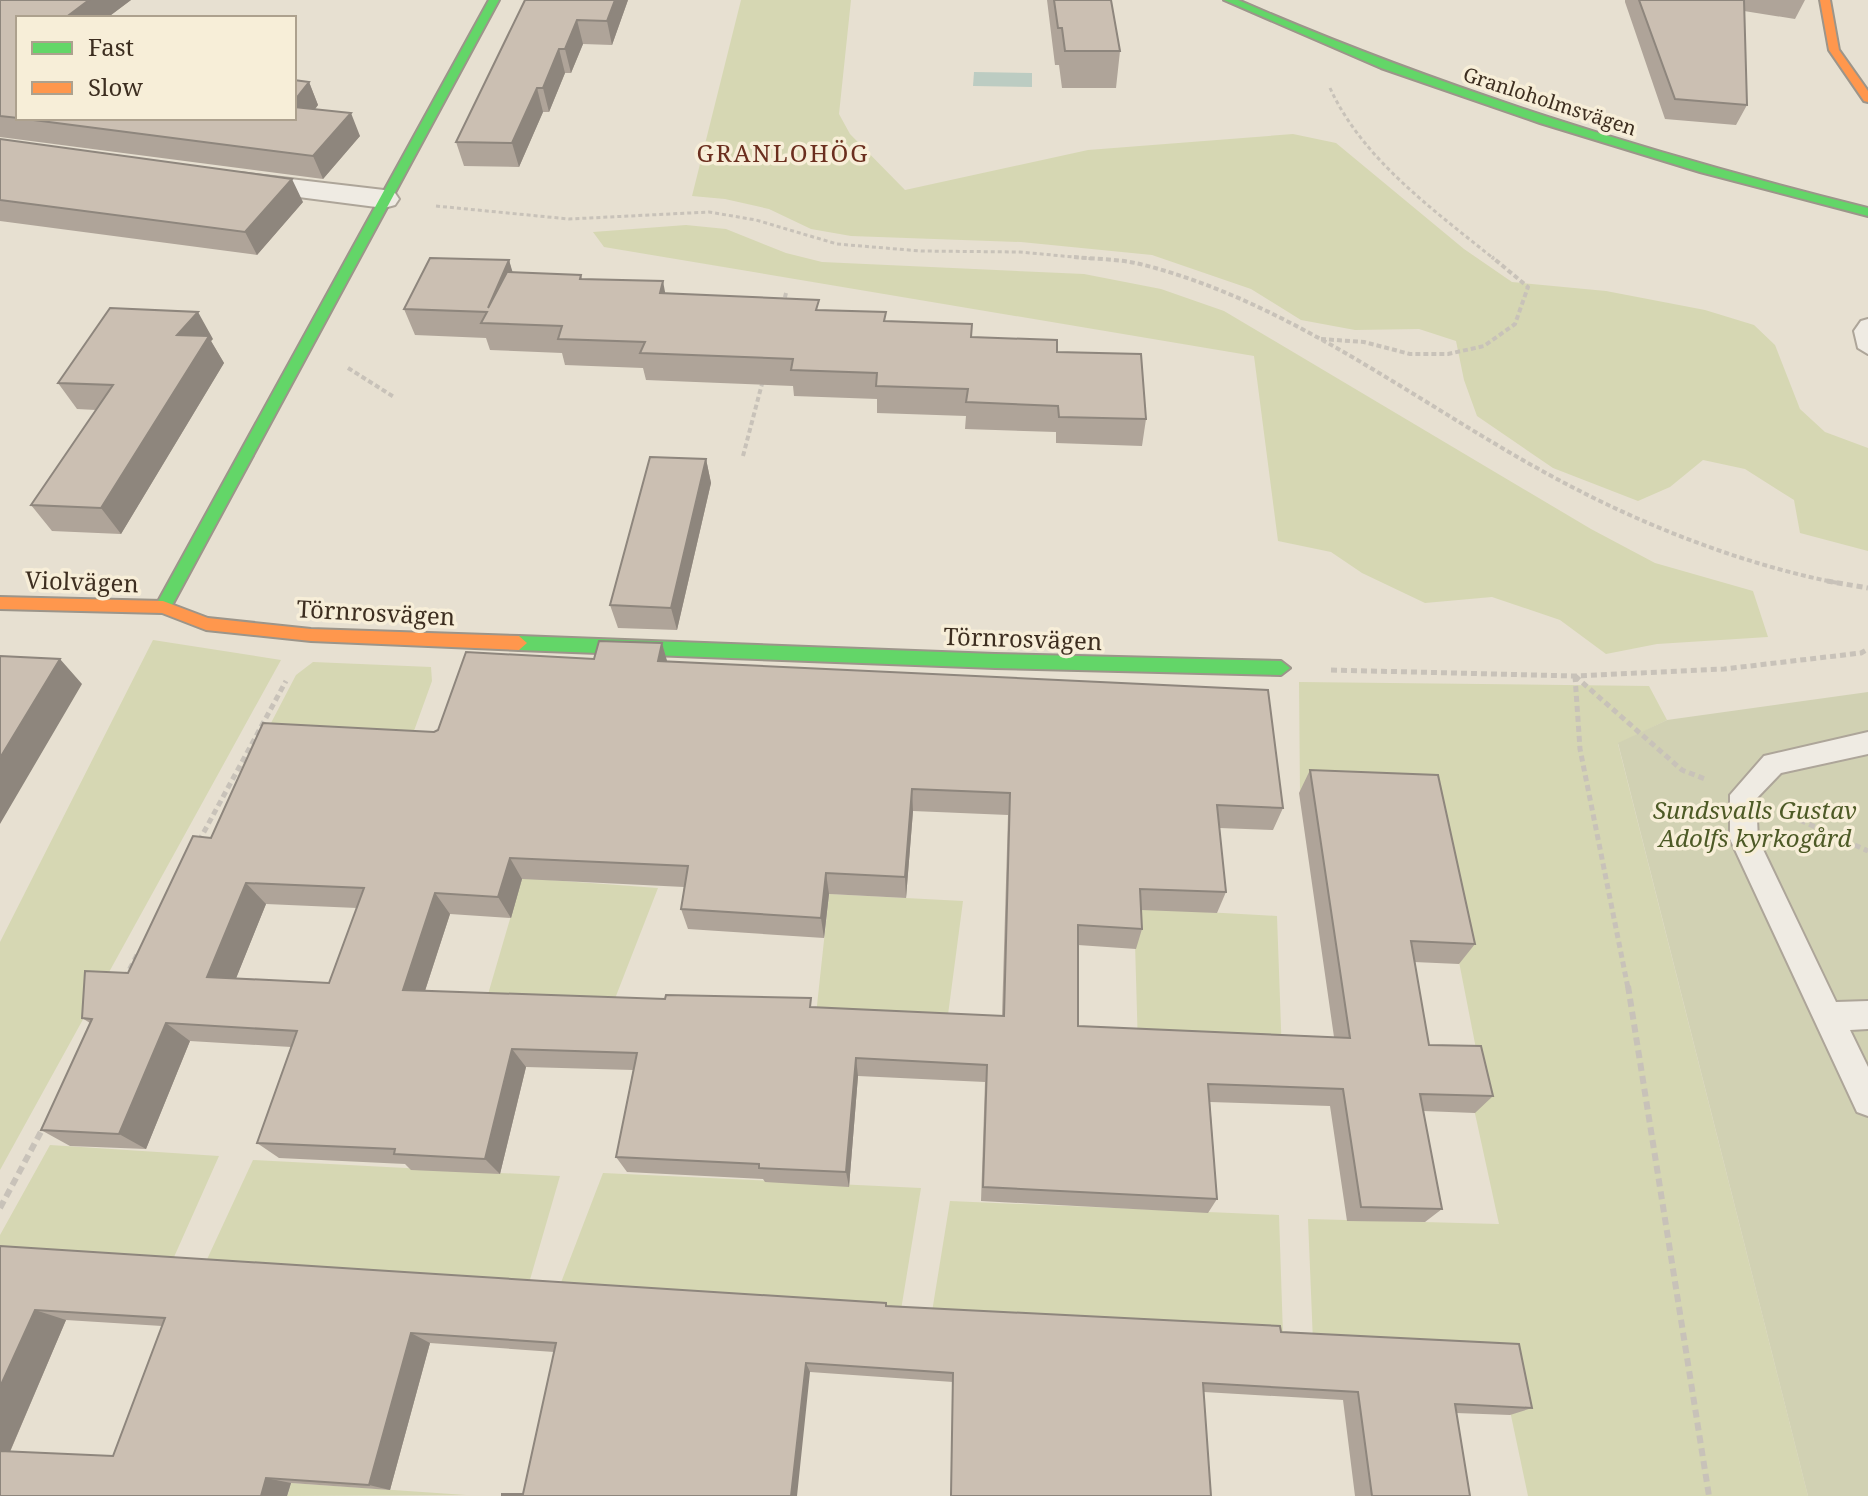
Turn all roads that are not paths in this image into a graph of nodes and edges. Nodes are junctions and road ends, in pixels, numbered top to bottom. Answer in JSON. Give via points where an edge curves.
{"nodes":[{"id":1,"x":494,"y":0,"type":"edge"},
{"id":2,"x":1229,"y":0,"type":"edge"},
{"id":3,"x":1825,"y":0,"type":"edge"},
{"id":4,"x":1868,"y":99,"type":"edge"},
{"id":5,"x":220,"y":179,"type":"edge"},
{"id":6,"x":384,"y":199,"type":"junction"},
{"id":7,"x":1868,"y":212,"type":"edge"},
{"id":8,"x":1868,"y":325,"type":"edge"},
{"id":9,"x":1868,"y":348,"type":"edge"},
{"id":10,"x":0,"y":603,"type":"edge"},
{"id":11,"x":163,"y":607,"type":"junction"},
{"id":12,"x":1281,"y":668,"type":"road end"},
{"id":13,"x":1868,"y":743,"type":"edge"},
{"id":14,"x":1868,"y":1015,"type":"edge"},
{"id":15,"x":1826,"y":1016,"type":"junction"},
{"id":16,"x":1868,"y":1101,"type":"edge"}],
"edges":[{"from":1,"to":6,"type":"street"},
{"from":2,"to":7,"type":"street","name":"Granloholmsvägen","via":[[1372,64],[1490,106],[1726,178]]},
{"from":3,"to":4,"type":"street","via":[[1834,50]]},
{"from":5,"to":6,"type":"street"},
{"from":6,"to":11,"type":"street"},
{"from":8,"to":9,"type":"lane"},
{"from":10,"to":11,"type":"street","name":"Violvägen"},
{"from":11,"to":12,"type":"street","name":"Törnrosvägen","via":[[206,624],[311,635]]},
{"from":13,"to":15,"type":"lane","via":[[1773,764],[1743,795],[1744,839]]},
{"from":14,"to":15,"type":"lane"},
{"from":15,"to":16,"type":"lane"}]}
